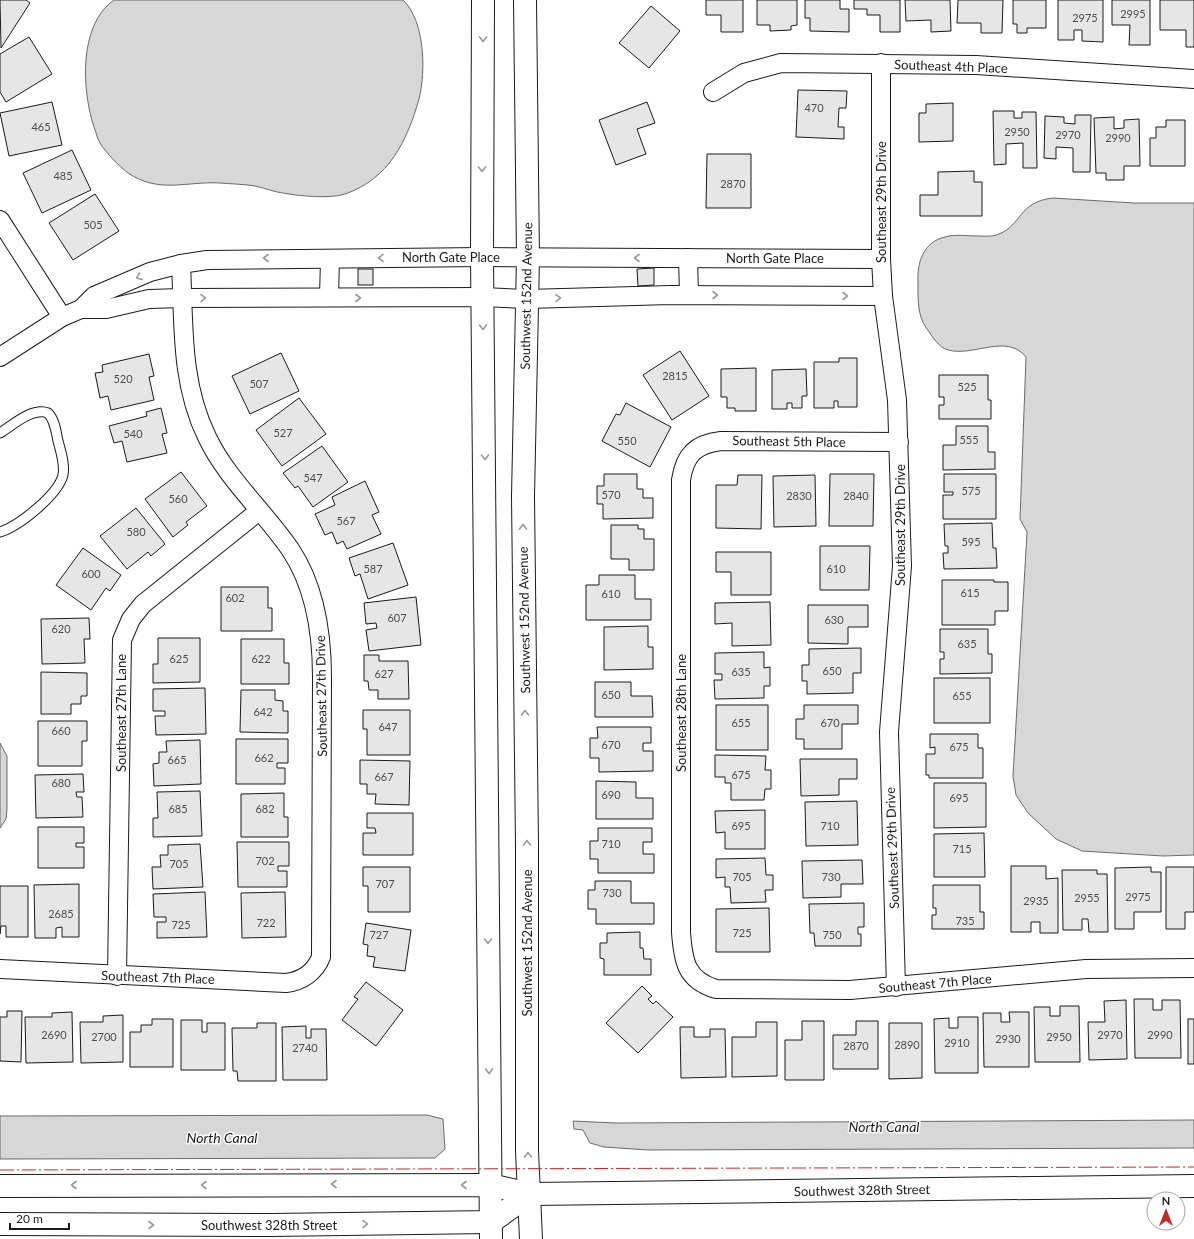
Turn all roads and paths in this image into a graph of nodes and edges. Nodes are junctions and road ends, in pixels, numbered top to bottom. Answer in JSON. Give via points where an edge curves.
{"nodes":[{"id":1,"x":483,"y":0,"type":"edge"},
{"id":2,"x":525,"y":0,"type":"edge"},
{"id":3,"x":881,"y":63,"type":"junction"},
{"id":4,"x":1194,"y":79,"type":"edge"},
{"id":5,"x":713,"y":92,"type":"dead end"},
{"id":6,"x":0,"y":220,"type":"edge"},
{"id":7,"x":482,"y":257,"type":"junction"},
{"id":8,"x":330,"y":258,"type":"junction"},
{"id":9,"x":528,"y":258,"type":"junction"},
{"id":10,"x":688,"y":258,"type":"junction"},
{"id":11,"x":881,"y":259,"type":"junction"},
{"id":12,"x":181,"y":264,"type":"junction"},
{"id":13,"x":689,"y":296,"type":"junction"},
{"id":14,"x":883,"y":296,"type":"junction"},
{"id":15,"x":329,"y":297,"type":"junction"},
{"id":16,"x":483,"y":297,"type":"junction"},
{"id":17,"x":182,"y":298,"type":"junction"},
{"id":18,"x":527,"y":299,"type":"junction"},
{"id":19,"x":81,"y":309,"type":"junction"},
{"id":20,"x":62,"y":317,"type":"junction"},
{"id":21,"x":0,"y":357,"type":"edge"},
{"id":22,"x":0,"y":433,"type":"edge"},
{"id":23,"x":899,"y":442,"type":"junction"},
{"id":24,"x":686,"y":460,"type":"joint"},
{"id":25,"x":259,"y":512,"type":"junction"},
{"id":26,"x":0,"y":532,"type":"edge"},
{"id":27,"x":686,"y":965,"type":"joint"},
{"id":28,"x":1194,"y":968,"type":"edge"},
{"id":29,"x":0,"y":970,"type":"edge"},
{"id":30,"x":313,"y":970,"type":"joint"},
{"id":31,"x":117,"y":976,"type":"junction"},
{"id":32,"x":896,"y":987,"type":"junction"},
{"id":33,"x":490,"y":1185,"type":"junction"},
{"id":34,"x":0,"y":1186,"type":"edge"},
{"id":35,"x":1194,"y":1186,"type":"edge"},
{"id":36,"x":530,"y":1194,"type":"junction"},
{"id":37,"x":0,"y":1224,"type":"edge"},
{"id":38,"x":491,"y":1230,"type":"edge"},
{"id":39,"x":531,"y":1239,"type":"edge"}],
"edges":[{"from":1,"to":7,"type":"street","one_way":true},
{"from":2,"to":9,"type":"street","name":"Southwest 152nd Avenue"},
{"from":3,"to":4,"type":"street","name":"Southeast 4th Place","via":[[976,65]]},
{"from":3,"to":5,"type":"street","name":"Southeast 4th Place","via":[[780,63],[744,73]]},
{"from":3,"to":11,"type":"street","name":"Southeast 29th Drive"},
{"from":6,"to":20,"type":"street"},
{"from":7,"to":8,"type":"street","name":"North Gate Place","one_way":true},
{"from":7,"to":9,"type":"street","name":"North Gate Place"},
{"from":7,"to":16,"type":"street"},
{"from":8,"to":12,"type":"street","name":"North Gate Place","one_way":true,"via":[[220,258]]},
{"from":8,"to":15,"type":"street"},
{"from":10,"to":9,"type":"street","name":"North Gate Place","one_way":true},
{"from":9,"to":18,"type":"street","name":"Southwest 152nd Avenue"},
{"from":10,"to":11,"type":"street","name":"North Gate Place"},
{"from":10,"to":13,"type":"street"},
{"from":11,"to":14,"type":"street","name":"Southeast 29th Drive"},
{"from":12,"to":17,"type":"street","name":"Southeast 27th Drive"},
{"from":12,"to":19,"type":"street","name":"North Gate Place","one_way":true,"via":[[150,272],[94,296]]},
{"from":13,"to":14,"type":"street","name":"North Gate Place","one_way":true},
{"from":18,"to":13,"type":"street","name":"North Gate Place","one_way":true},
{"from":14,"to":23,"type":"street","name":"Southeast 29th Drive","via":[[897,400]]},
{"from":15,"to":16,"type":"street","name":"North Gate Place","one_way":true},
{"from":17,"to":15,"type":"street","name":"North Gate Place","one_way":true},
{"from":16,"to":18,"type":"street","name":"North Gate Place"},
{"from":16,"to":33,"type":"street","one_way":true},
{"from":17,"to":19,"type":"street","name":"North Gate Place","via":[[149,299],[106,309]]},
{"from":17,"to":25,"type":"street","name":"Southeast 27th Drive","via":[[185,364],[194,406],[214,451]]},
{"from":36,"to":18,"type":"street","name":"Southwest 152nd Avenue","one_way":true,"via":[[527,1151],[523,496]]},
{"from":19,"to":20,"type":"street","name":"North Gate Place"},
{"from":20,"to":21,"type":"street","name":"North Gate Place"},
{"from":22,"to":26,"type":"lane","via":[[31,414],[43,411],[48,413],[54,425],[63,467],[61,480],[53,492],[26,516]]},
{"from":23,"to":24,"type":"street","name":"Southeast 5th Place","via":[[722,441],[703,445]]},
{"from":23,"to":32,"type":"street","name":"Southeast 29th Drive","via":[[902,566],[888,732]]},
{"from":24,"to":27,"type":"street","name":"Southeast 28th Lane","via":[[681,480],[681,932]]},
{"from":25,"to":30,"type":"street","name":"Southeast 27th Drive","via":[[290,549],[304,575],[314,605],[321,641],[322,948],[320,961]]},
{"from":25,"to":31,"type":"street","name":"Southeast 27th Lane","via":[[143,604],[131,619],[122,640],[120,909]]},
{"from":27,"to":32,"type":"street","name":"Southeast 7th Place","via":[[698,981],[716,989],[850,990]]},
{"from":28,"to":32,"type":"street","name":"Southeast 7th Place","via":[[1086,969]]},
{"from":29,"to":31,"type":"street","name":"Southeast 7th Place"},
{"from":30,"to":31,"type":"street","name":"Southeast 7th Place","via":[[298,980],[286,983]]},
{"from":33,"to":34,"type":"street","name":"Southwest 328th Street","one_way":true},
{"from":33,"to":36,"type":"street","name":"Southwest 328th Street"},
{"from":33,"to":38,"type":"street"},
{"from":35,"to":36,"type":"street","name":"Southwest 328th Street"},
{"from":36,"to":38,"type":"street"},
{"from":36,"to":39,"type":"street","name":"Southwest 152nd Avenue"},
{"from":37,"to":38,"type":"street","name":"Southwest 328th Street","one_way":true,"via":[[271,1225]]}]}
